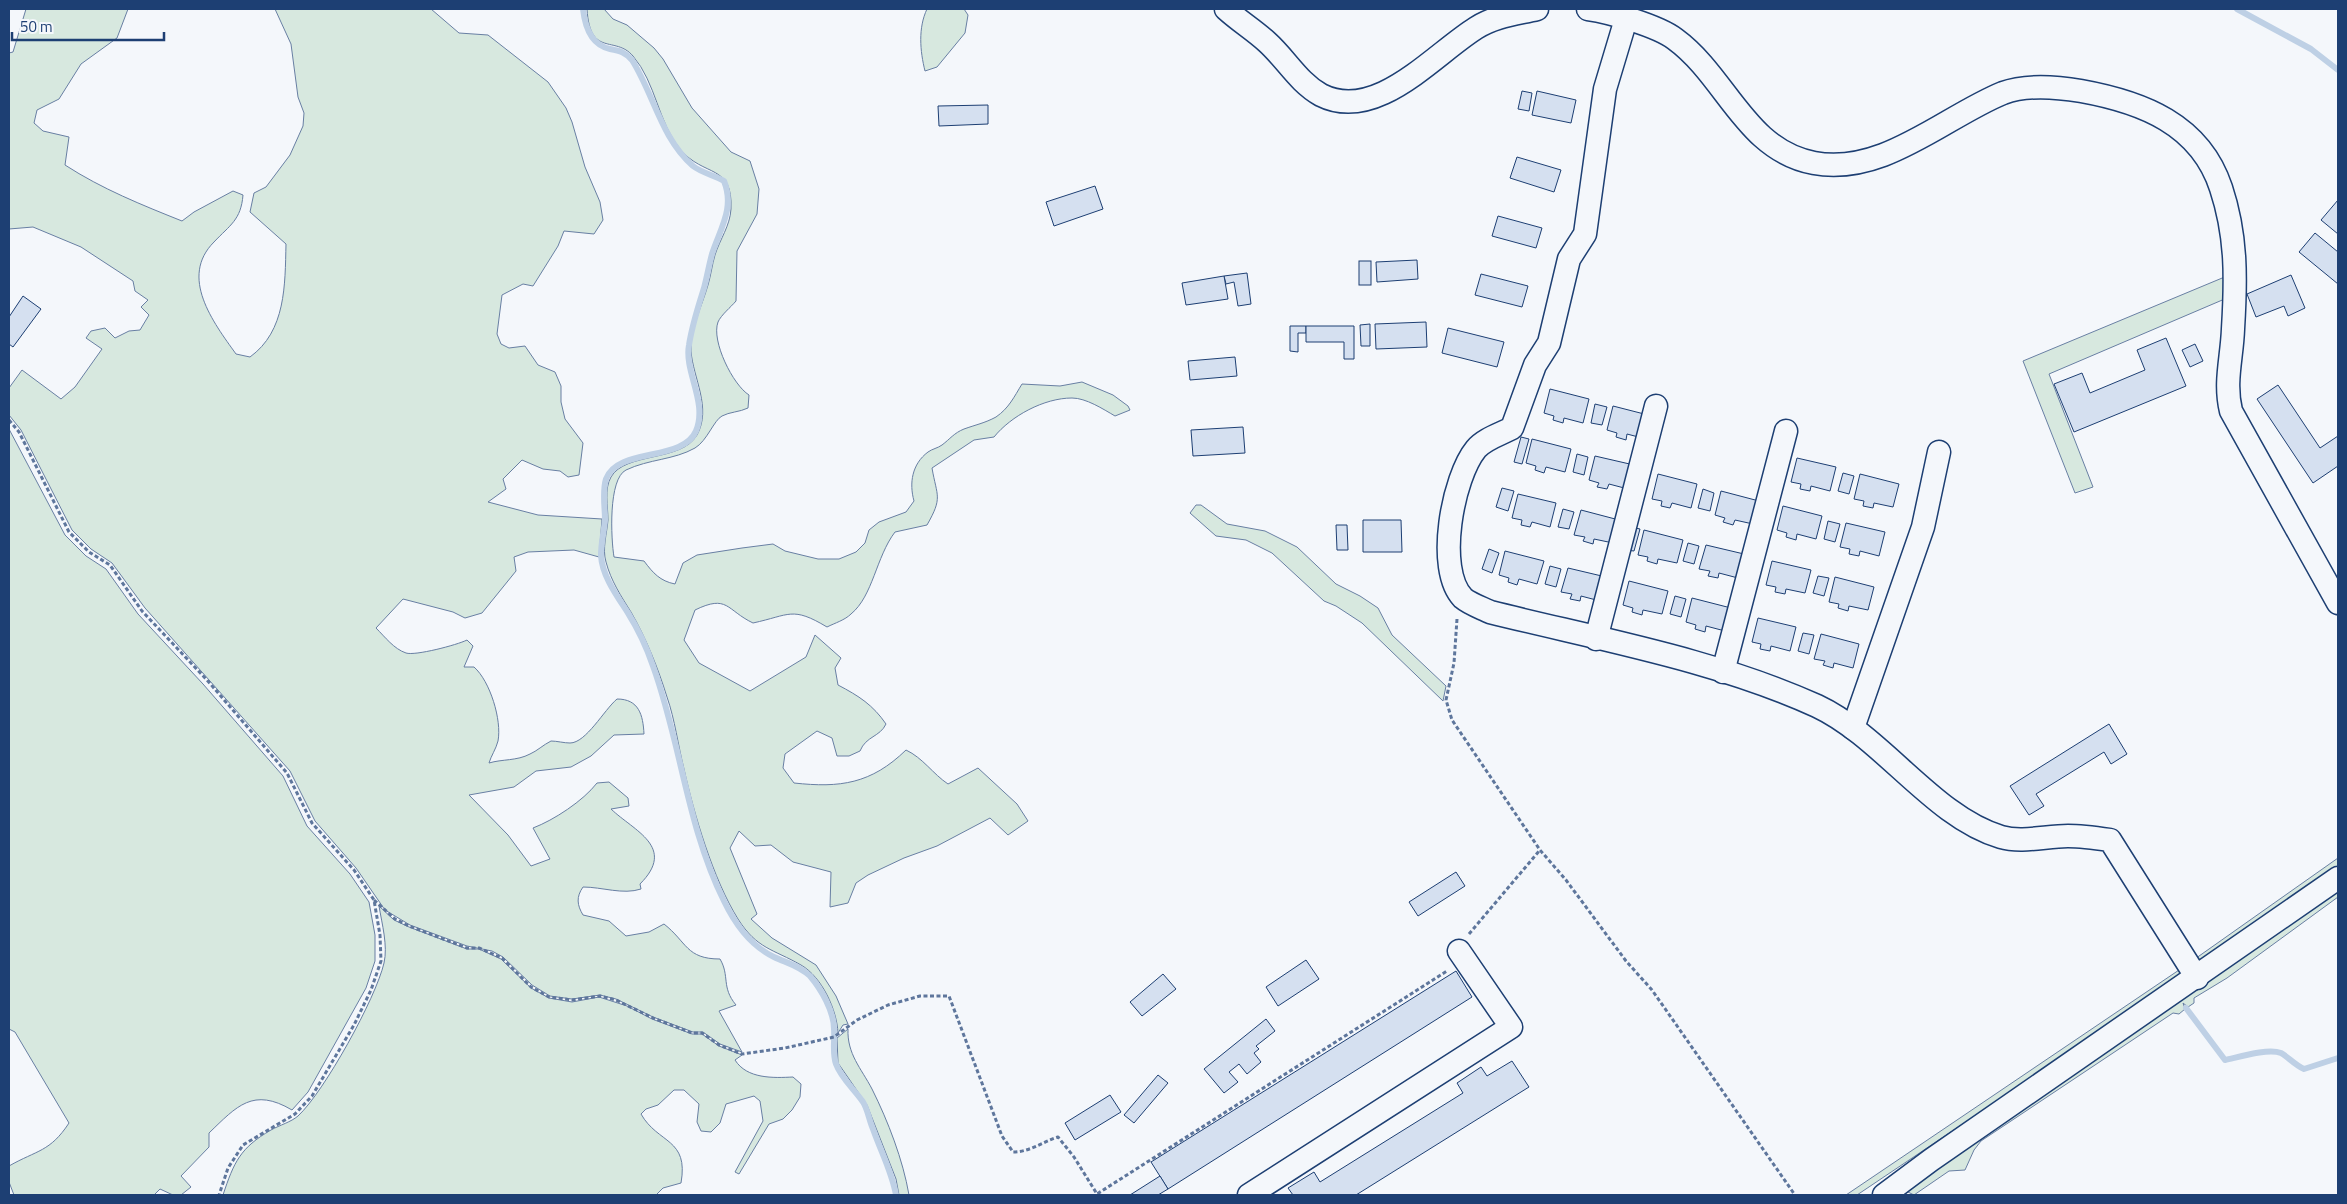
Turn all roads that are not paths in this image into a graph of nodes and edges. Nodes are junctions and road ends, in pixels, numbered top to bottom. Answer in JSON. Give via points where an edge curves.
{"nodes":[{"id":1,"x":1226,"y":9,"type":"edge"},
{"id":2,"x":1537,"y":9,"type":"edge"},
{"id":3,"x":1588,"y":9,"type":"edge"},
{"id":4,"x":1626,"y":19,"type":"junction"},
{"id":5,"x":1656,"y":406,"type":"dead end"},
{"id":6,"x":1786,"y":431,"type":"dead end"},
{"id":7,"x":1938,"y":452,"type":"dead end"},
{"id":8,"x":2338,"y":602,"type":"edge"},
{"id":9,"x":1596,"y":639,"type":"junction"},
{"id":10,"x":1723,"y":672,"type":"junction"},
{"id":11,"x":1853,"y":728,"type":"junction"},
{"id":12,"x":2338,"y":878,"type":"edge"},
{"id":13,"x":1459,"y":951,"type":"road end"},
{"id":14,"x":2197,"y":978,"type":"junction"},
{"id":15,"x":1249,"y":1195,"type":"edge"},
{"id":16,"x":1884,"y":1195,"type":"edge"}],
"edges":[{"from":1,"to":2,"type":"street","via":[[1268,43],[1307,86],[1322,95],[1350,102],[1368,100],[1386,92],[1477,28],[1498,17]]},
{"from":3,"to":4,"type":"street"},
{"from":4,"to":8,"type":"street","via":[[1674,37],[1699,61],[1744,118],[1782,153],[1823,165],[1881,155],[1946,126],[2005,92],[2058,87],[2120,98],[2164,118],[2196,143],[2210,162],[2221,187],[2229,216],[2237,274],[2226,385],[2231,411]]},
{"from":4,"to":9,"type":"street","via":[[1605,89],[1584,234],[1569,259],[1549,343],[1535,365],[1512,428],[1478,447],[1469,458],[1448,536],[1455,585],[1464,598],[1490,612]]},
{"from":5,"to":9,"type":"street"},
{"from":6,"to":10,"type":"street"},
{"from":7,"to":11,"type":"street","via":[[1923,527]]},
{"from":9,"to":10,"type":"street"},
{"from":10,"to":11,"type":"street","via":[[1790,694]]},
{"from":11,"to":14,"type":"street","via":[[1953,812],[1979,828],[2002,837],[2020,839],[2068,836],[2110,840]]},
{"from":12,"to":14,"type":"street"},
{"from":13,"to":15,"type":"street","via":[[1511,1027]]},
{"from":14,"to":16,"type":"street"}]}
